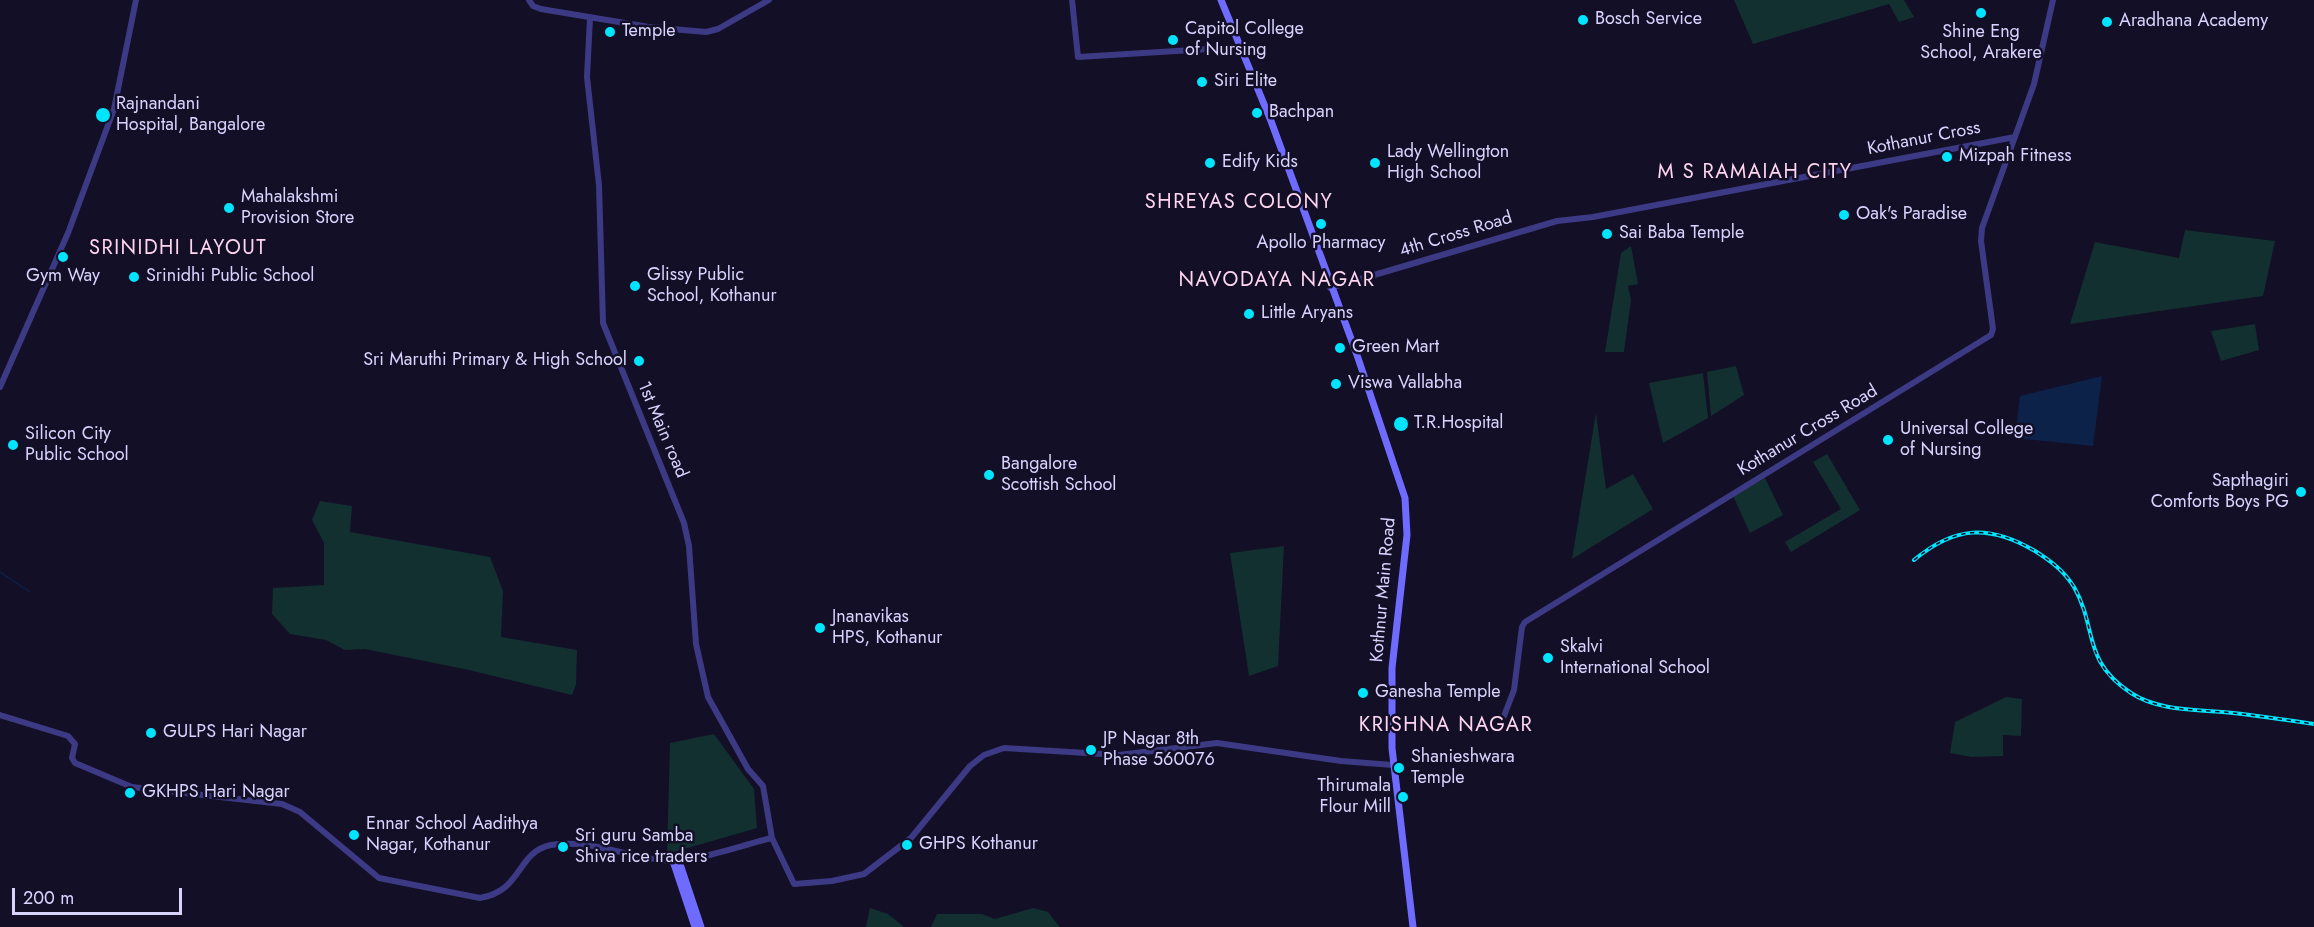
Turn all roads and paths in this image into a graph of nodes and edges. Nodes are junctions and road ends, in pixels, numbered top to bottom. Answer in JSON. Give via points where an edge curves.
{"nodes":[{"id":1,"x":136,"y":0,"type":"edge"},
{"id":2,"x":529,"y":0,"type":"edge"},
{"id":3,"x":768,"y":0,"type":"edge"},
{"id":4,"x":1072,"y":0,"type":"edge"},
{"id":5,"x":1221,"y":0,"type":"edge"},
{"id":6,"x":2052,"y":0,"type":"edge"},
{"id":7,"x":590,"y":18,"type":"junction"},
{"id":8,"x":1242,"y":47,"type":"junction"},
{"id":9,"x":2015,"y":137,"type":"junction"},
{"id":10,"x":1557,"y":221,"type":"joint"},
{"id":11,"x":1330,"y":288,"type":"junction"},
{"id":12,"x":0,"y":387,"type":"edge"},
{"id":13,"x":0,"y":715,"type":"edge"},
{"id":14,"x":1504,"y":716,"type":"dead end"},
{"id":15,"x":1393,"y":765,"type":"junction"},
{"id":16,"x":772,"y":838,"type":"junction"},
{"id":17,"x":676,"y":861,"type":"junction"},
{"id":18,"x":695,"y":927,"type":"edge"},
{"id":19,"x":701,"y":927,"type":"edge"},
{"id":20,"x":1413,"y":927,"type":"edge"}],
"edges":[{"from":1,"to":12,"type":"street","via":[[114,110],[68,233]]},
{"from":2,"to":7,"type":"street","via":[[541,9]]},
{"from":3,"to":7,"type":"street","via":[[706,32]]},
{"from":4,"to":8,"type":"street","via":[[1078,57]]},
{"from":5,"to":8,"type":"main road","name":"Kothnur Main Road"},
{"from":6,"to":9,"type":"street","via":[[2034,84]]},
{"from":7,"to":16,"type":"street","name":"1st Main road","via":[[587,77],[599,185],[603,323],[684,523],[696,644],[708,697],[748,769],[763,786]]},
{"from":8,"to":11,"type":"main road","name":"Kothnur Main Road"},
{"from":9,"to":10,"type":"street","name":"Kothanur Cross"},
{"from":9,"to":14,"type":"street","name":"Kothanur Cross Road","via":[[1981,236],[1992,335],[1525,622],[1514,690]]},
{"from":10,"to":11,"type":"street","name":"4th Cross Road"},
{"from":11,"to":15,"type":"main road","name":"Kothnur Main Road","via":[[1402,485],[1407,509],[1392,668]]},
{"from":13,"to":17,"type":"street","via":[[68,736],[75,744],[75,763],[132,787],[291,808],[379,878],[480,898],[496,896],[507,889],[524,862],[550,846],[579,845]]},
{"from":15,"to":16,"type":"street","name":"1st Main road","via":[[1217,743],[1119,755],[1004,748],[984,755],[970,766],[911,838],[864,874],[795,884]]},
{"from":15,"to":20,"type":"main road","name":"Kothnur Main Road"},
{"from":16,"to":17,"type":"street"},
{"from":17,"to":18,"type":"main road"},
{"from":17,"to":19,"type":"main road"}]}
